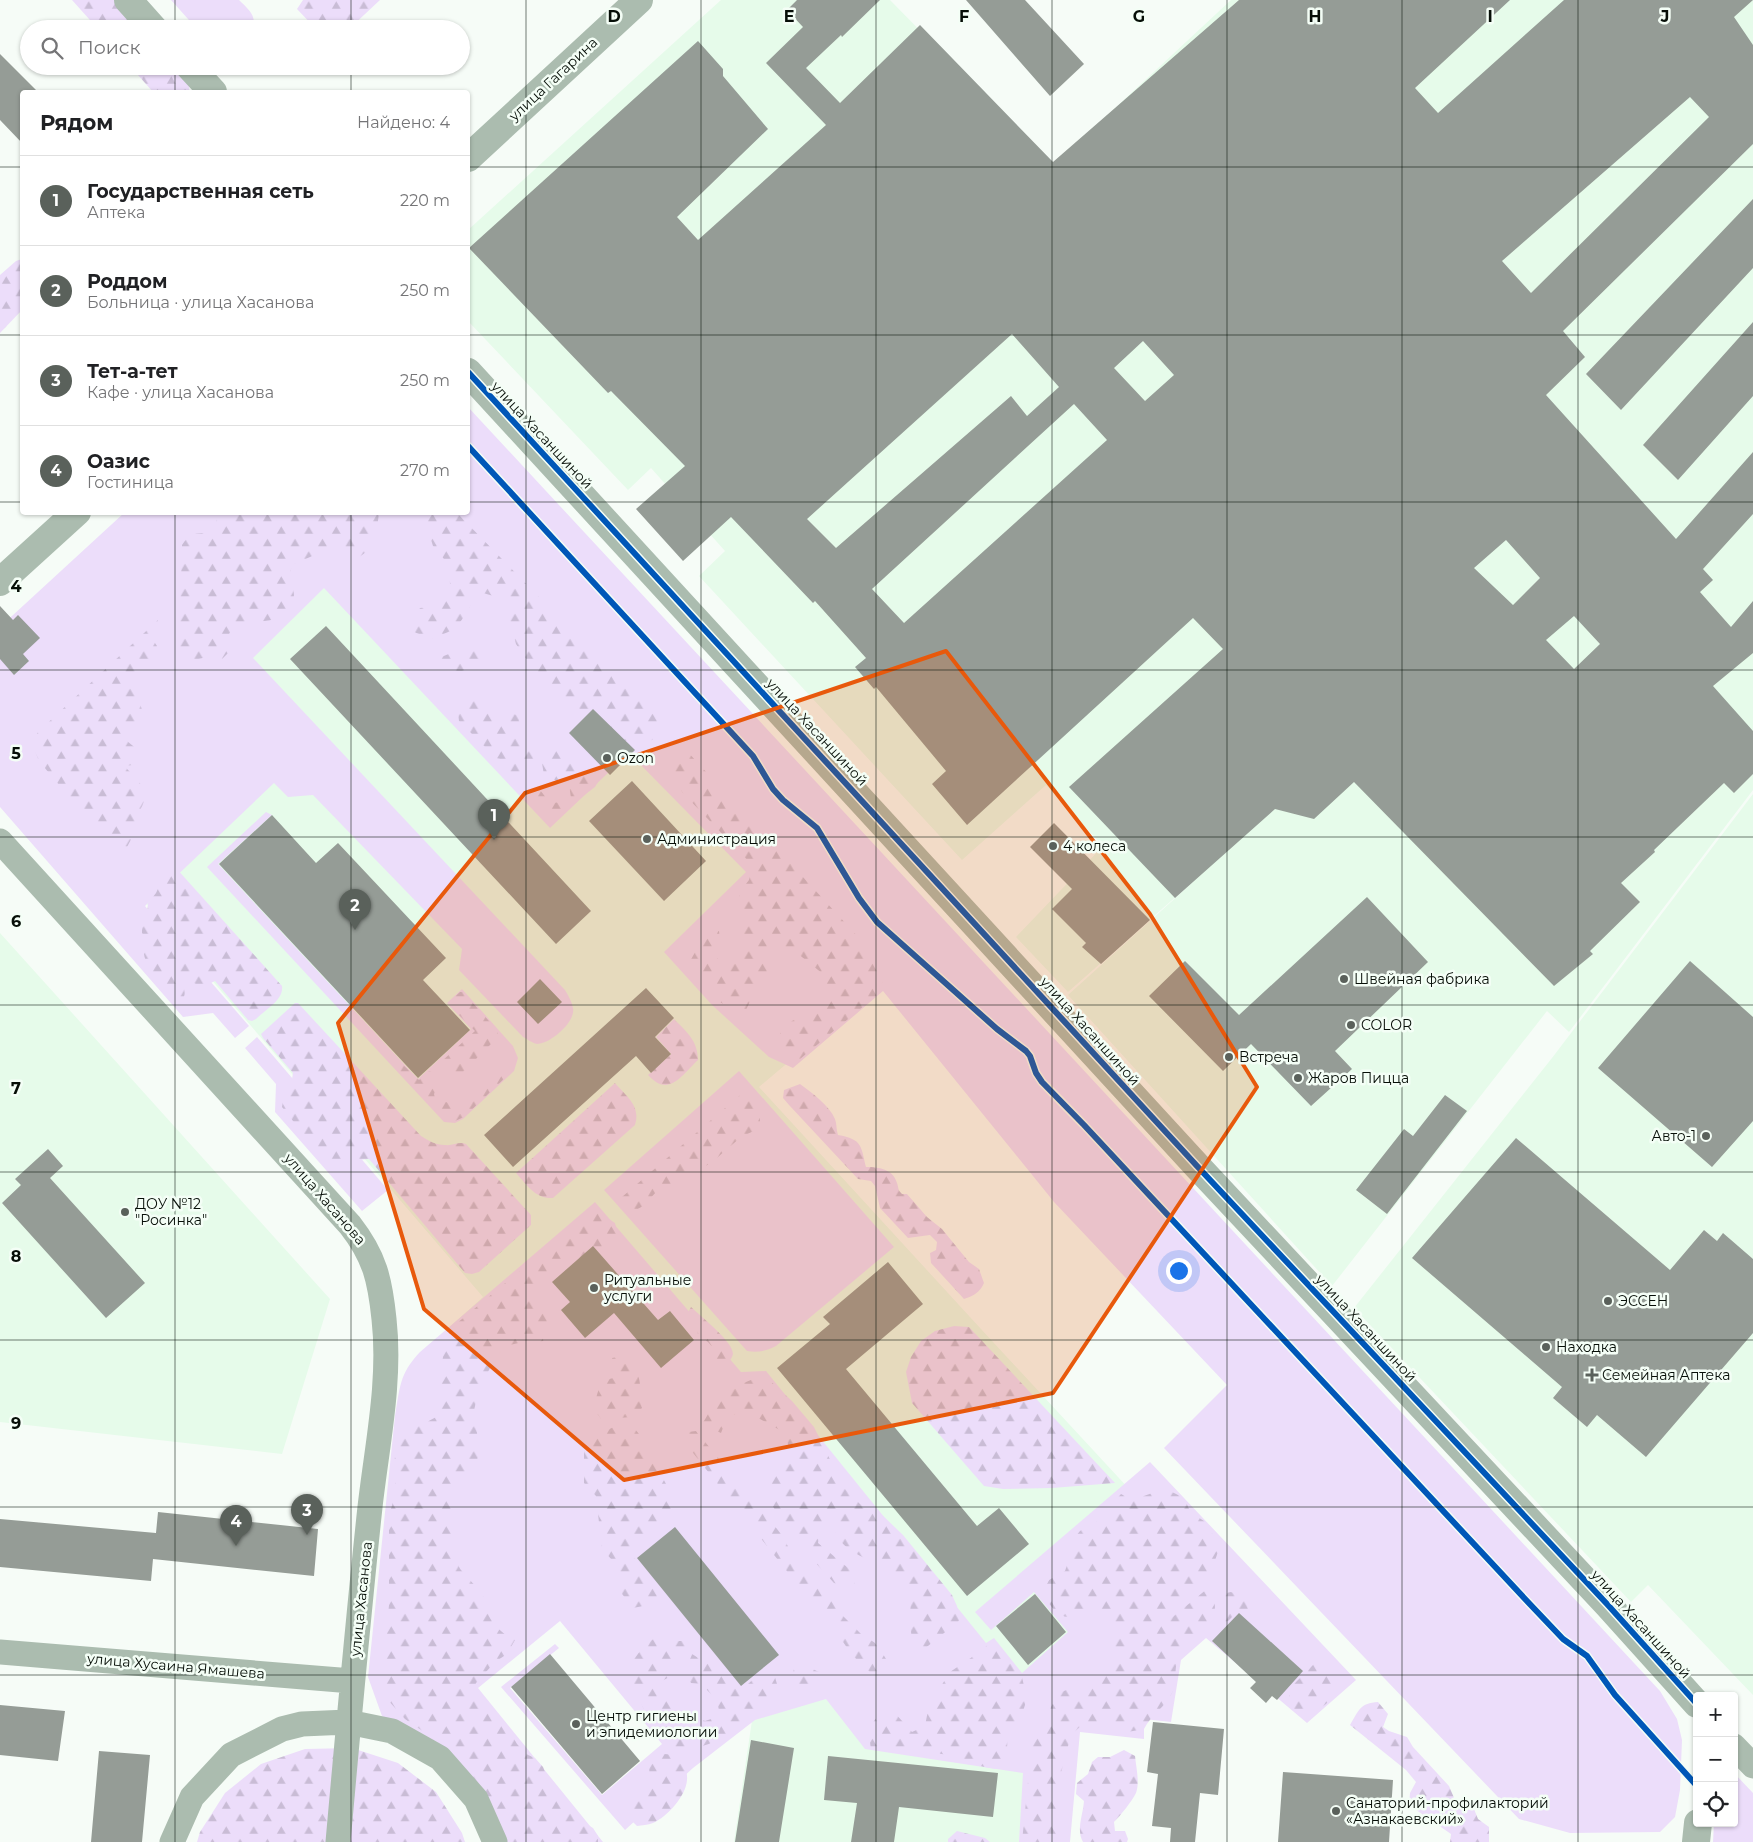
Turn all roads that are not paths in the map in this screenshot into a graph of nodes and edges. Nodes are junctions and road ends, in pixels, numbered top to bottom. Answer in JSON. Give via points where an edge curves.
{"nodes":[{"id":1,"x":128,"y":0,"type":"edge"},
{"id":2,"x":639,"y":0,"type":"edge"},
{"id":3,"x":146,"y":20,"type":"edge"},
{"id":4,"x":197,"y":75,"type":"edge"},
{"id":5,"x":211,"y":90,"type":"edge"},
{"id":6,"x":470,"y":156,"type":"edge"},
{"id":7,"x":470,"y":374,"type":"edge"},
{"id":8,"x":74,"y":515,"type":"edge"},
{"id":9,"x":0,"y":582,"type":"edge"},
{"id":10,"x":0,"y":841,"type":"edge"},
{"id":11,"x":0,"y":1652,"type":"edge"},
{"id":12,"x":352,"y":1681,"type":"junction"},
{"id":13,"x":1693,"y":1700,"type":"edge"},
{"id":14,"x":348,"y":1722,"type":"junction"},
{"id":15,"x":1738,"y":1750,"type":"edge"},
{"id":16,"x":1753,"y":1766,"type":"edge"},
{"id":17,"x":1698,"y":1827,"type":"edge"},
{"id":18,"x":172,"y":1842,"type":"edge"},
{"id":19,"x":338,"y":1842,"type":"edge"},
{"id":20,"x":495,"y":1842,"type":"edge"},
{"id":21,"x":1696,"y":1842,"type":"edge"}],
"edges":[{"from":1,"to":3,"type":"street"},
{"from":2,"to":6,"type":"street","name":"улица Гагарина"},
{"from":4,"to":5,"type":"street"},
{"from":7,"to":13,"type":"street","name":"улица Хасаншиной"},
{"from":8,"to":9,"type":"street"},
{"from":10,"to":12,"type":"street","name":"улица Хасанова","via":[[350,1225],[374,1262],[381,1295],[387,1363]]},
{"from":11,"to":12,"type":"street","name":"улица Хусаина Ямашева"},
{"from":12,"to":14,"type":"street","name":"улица Хасанова"},
{"from":14,"to":18,"type":"street","via":[[282,1728],[231,1755],[192,1797]]},
{"from":14,"to":19,"type":"street","name":"улица Хасанова"},
{"from":14,"to":20,"type":"street","via":[[392,1731],[440,1758],[476,1799]]},
{"from":15,"to":16,"type":"street"},
{"from":17,"to":21,"type":"street"}]}
